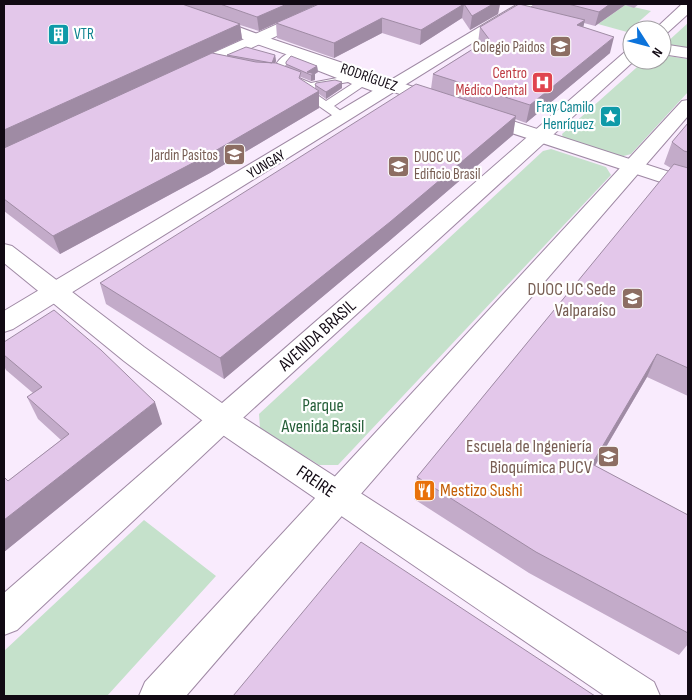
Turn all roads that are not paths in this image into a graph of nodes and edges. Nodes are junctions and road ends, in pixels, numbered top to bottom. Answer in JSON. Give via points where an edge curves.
{"nodes":[{"id":1,"x":164,"y":4,"type":"edge"},
{"id":2,"x":332,"y":4,"type":"edge"},
{"id":3,"x":495,"y":6,"type":"dead end"},
{"id":4,"x":688,"y":6,"type":"edge"},
{"id":5,"x":526,"y":11,"type":"edge"},
{"id":6,"x":672,"y":21,"type":"edge"},
{"id":7,"x":254,"y":47,"type":"junction"},
{"id":8,"x":672,"y":51,"type":"edge"},
{"id":9,"x":688,"y":53,"type":"edge"},
{"id":10,"x":622,"y":54,"type":"edge"},
{"id":11,"x":291,"y":56,"type":"junction"},
{"id":12,"x":265,"y":73,"type":"edge"},
{"id":13,"x":279,"y":74,"type":"junction"},
{"id":14,"x":172,"y":79,"type":"edge"},
{"id":15,"x":358,"y":79,"type":"junction"},
{"id":16,"x":310,"y":86,"type":"junction"},
{"id":17,"x":389,"y":89,"type":"junction"},
{"id":18,"x":688,"y":105,"type":"edge"},
{"id":19,"x":335,"y":111,"type":"junction"},
{"id":20,"x":540,"y":137,"type":"junction"},
{"id":21,"x":632,"y":167,"type":"junction"},
{"id":22,"x":688,"y":185,"type":"edge"},
{"id":23,"x":4,"y":251,"type":"edge"},
{"id":24,"x":55,"y":292,"type":"junction"},
{"id":25,"x":4,"y":323,"type":"edge"},
{"id":26,"x":222,"y":419,"type":"junction"},
{"id":27,"x":338,"y":495,"type":"junction"},
{"id":28,"x":4,"y":618,"type":"edge"},
{"id":29,"x":159,"y":696,"type":"edge"},
{"id":30,"x":640,"y":696,"type":"edge"}],
"edges":[{"from":1,"to":7,"type":"street","name":"RODRÍGUEZ"},
{"from":2,"to":7,"type":"street"},
{"from":3,"to":5,"type":"street"},
{"from":4,"to":6,"type":"street"},
{"from":5,"to":17,"type":"street","name":"YUNGAY"},
{"from":7,"to":11,"type":"street","name":"RODRÍGUEZ"},
{"from":7,"to":14,"type":"street"},
{"from":8,"to":9,"type":"street"},
{"from":10,"to":20,"type":"street","name":"AVENIDA BRASIL"},
{"from":11,"to":13,"type":"lane","via":[[279,66]]},
{"from":11,"to":15,"type":"street","name":"RODRÍGUEZ"},
{"from":12,"to":13,"type":"lane"},
{"from":13,"to":16,"type":"lane"},
{"from":15,"to":16,"type":"lane"},
{"from":15,"to":17,"type":"street","name":"RODRÍGUEZ"},
{"from":15,"to":19,"type":"lane"},
{"from":16,"to":19,"type":"lane","via":[[307,93]]},
{"from":17,"to":19,"type":"street","name":"YUNGAY"},
{"from":17,"to":20,"type":"street","name":"RODRÍGUEZ"},
{"from":18,"to":21,"type":"street"},
{"from":19,"to":24,"type":"street","name":"YUNGAY"},
{"from":20,"to":21,"type":"street","name":"RODRÍGUEZ"},
{"from":20,"to":26,"type":"street","name":"AVENIDA BRASIL"},
{"from":21,"to":22,"type":"street","name":"RODRÍGUEZ"},
{"from":21,"to":27,"type":"street"},
{"from":23,"to":24,"type":"street","name":"FREIRE"},
{"from":24,"to":25,"type":"street","name":"YUNGAY"},
{"from":24,"to":26,"type":"street","name":"FREIRE"},
{"from":26,"to":27,"type":"street","name":"FREIRE"},
{"from":26,"to":28,"type":"street","name":"AVENIDA BRASIL"},
{"from":27,"to":29,"type":"street"},
{"from":27,"to":30,"type":"street","name":"FREIRE"}]}
